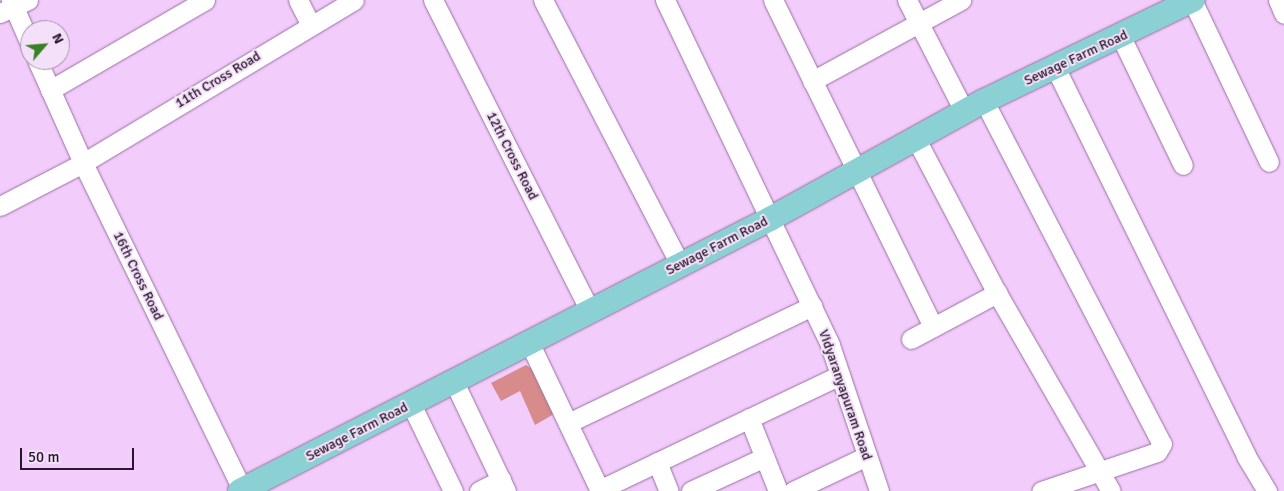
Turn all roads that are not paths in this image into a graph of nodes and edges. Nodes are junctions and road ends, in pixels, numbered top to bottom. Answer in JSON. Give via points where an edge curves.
{"nodes":[{"id":1,"x":204,"y":0,"type":"edge"},
{"id":2,"x":298,"y":0,"type":"edge"},
{"id":3,"x":354,"y":0,"type":"edge"},
{"id":4,"x":433,"y":0,"type":"edge"},
{"id":5,"x":543,"y":0,"type":"edge"},
{"id":6,"x":666,"y":0,"type":"edge"},
{"id":7,"x":773,"y":0,"type":"edge"},
{"id":8,"x":908,"y":0,"type":"edge"},
{"id":9,"x":961,"y":0,"type":"edge"},
{"id":10,"x":1193,"y":0,"type":"edge"},
{"id":11,"x":1278,"y":0,"type":"edge"},
{"id":12,"x":13,"y":5,"type":"edge"},
{"id":13,"x":1164,"y":6,"type":"edge"},
{"id":14,"x":1284,"y":14,"type":"edge"},
{"id":15,"x":20,"y":21,"type":"edge"},
{"id":16,"x":919,"y":23,"type":"junction"},
{"id":17,"x":310,"y":24,"type":"junction"},
{"id":18,"x":1121,"y":37,"type":"junction"},
{"id":19,"x":1055,"y":67,"type":"junction"},
{"id":20,"x":41,"y":70,"type":"edge"},
{"id":21,"x":812,"y":81,"type":"junction"},
{"id":22,"x":50,"y":90,"type":"junction"},
{"id":23,"x":975,"y":107,"type":"junction"},
{"id":24,"x":916,"y":139,"type":"junction"},
{"id":25,"x":1269,"y":162,"type":"dead end"},
{"id":26,"x":83,"y":163,"type":"junction"},
{"id":27,"x":1182,"y":165,"type":"dead end"},
{"id":28,"x":856,"y":171,"type":"junction"},
{"id":29,"x":0,"y":206,"type":"edge"},
{"id":30,"x":770,"y":219,"type":"junction"},
{"id":31,"x":680,"y":264,"type":"junction"},
{"id":32,"x":997,"y":293,"type":"junction"},
{"id":33,"x":812,"y":306,"type":"junction"},
{"id":34,"x":590,"y":311,"type":"junction"},
{"id":35,"x":933,"y":327,"type":"junction"},
{"id":36,"x":911,"y":339,"type":"dead end"},
{"id":37,"x":530,"y":344,"type":"junction"},
{"id":38,"x":840,"y":375,"type":"junction"},
{"id":39,"x":454,"y":382,"type":"junction"},
{"id":40,"x":411,"y":404,"type":"junction"},
{"id":41,"x":749,"y":418,"type":"junction"},
{"id":42,"x":568,"y":423,"type":"junction"},
{"id":43,"x":867,"y":456,"type":"junction"},
{"id":44,"x":765,"y":457,"type":"junction"},
{"id":45,"x":657,"y":462,"type":"junction"},
{"id":46,"x":1102,"y":472,"type":"junction"},
{"id":47,"x":503,"y":486,"type":"edge"},
{"id":48,"x":599,"y":490,"type":"edge"},
{"id":49,"x":242,"y":491,"type":"edge"},
{"id":50,"x":453,"y":491,"type":"edge"},
{"id":51,"x":479,"y":491,"type":"edge"},
{"id":52,"x":669,"y":491,"type":"edge"},
{"id":53,"x":691,"y":491,"type":"edge"},
{"id":54,"x":778,"y":491,"type":"edge"},
{"id":55,"x":793,"y":491,"type":"edge"},
{"id":56,"x":879,"y":491,"type":"edge"},
{"id":57,"x":1041,"y":491,"type":"edge"},
{"id":58,"x":1111,"y":491,"type":"edge"},
{"id":59,"x":1267,"y":491,"type":"edge"}],
"edges":[{"from":1,"to":22,"type":"street"},
{"from":2,"to":17,"type":"street"},
{"from":3,"to":17,"type":"street","name":"11th Cross Road"},
{"from":4,"to":34,"type":"street","name":"12th Cross Road"},
{"from":5,"to":31,"type":"street"},
{"from":6,"to":30,"type":"street","name":"Vidyaranyapuram Road"},
{"from":7,"to":21,"type":"street"},
{"from":8,"to":16,"type":"street"},
{"from":9,"to":16,"type":"street"},
{"from":10,"to":13,"type":"main road","name":"Sewage Farm Road"},
{"from":10,"to":25,"type":"street"},
{"from":11,"to":14,"type":"street"},
{"from":12,"to":15,"type":"street"},
{"from":13,"to":18,"type":"main road","name":"Sewage Farm Road"},
{"from":16,"to":21,"type":"street"},
{"from":16,"to":23,"type":"street"},
{"from":17,"to":26,"type":"street","name":"11th Cross Road"},
{"from":18,"to":19,"type":"main road","name":"Sewage Farm Road"},
{"from":18,"to":27,"type":"street"},
{"from":19,"to":23,"type":"main road","name":"Sewage Farm Road"},
{"from":19,"to":59,"type":"street","via":[[1246,456]]},
{"from":20,"to":22,"type":"street","name":"16th Cross Road"},
{"from":21,"to":28,"type":"street"},
{"from":22,"to":26,"type":"street","name":"16th Cross Road"},
{"from":23,"to":24,"type":"main road","name":"Sewage Farm Road"},
{"from":23,"to":46,"type":"street","via":[[1162,444],[1158,452]]},
{"from":24,"to":28,"type":"main road","name":"Sewage Farm Road"},
{"from":24,"to":32,"type":"street"},
{"from":26,"to":29,"type":"street","name":"11th Cross Road"},
{"from":26,"to":49,"type":"street","name":"16th Cross Road"},
{"from":28,"to":30,"type":"main road","name":"Sewage Farm Road"},
{"from":28,"to":35,"type":"street"},
{"from":30,"to":31,"type":"main road","name":"Sewage Farm Road"},
{"from":30,"to":33,"type":"street","name":"Vidyaranyapuram Road"},
{"from":31,"to":34,"type":"main road","name":"Sewage Farm Road"},
{"from":32,"to":35,"type":"street"},
{"from":32,"to":46,"type":"street"},
{"from":33,"to":38,"type":"street","name":"Vidyaranyapuram Road"},
{"from":33,"to":42,"type":"street"},
{"from":34,"to":37,"type":"main road","name":"Sewage Farm Road"},
{"from":35,"to":36,"type":"street"},
{"from":37,"to":39,"type":"main road","name":"Sewage Farm Road"},
{"from":37,"to":42,"type":"street"},
{"from":38,"to":41,"type":"street"},
{"from":38,"to":43,"type":"street","name":"Vidyaranyapuram Road"},
{"from":39,"to":40,"type":"main road","name":"Sewage Farm Road"},
{"from":39,"to":47,"type":"street"},
{"from":40,"to":49,"type":"main road","name":"Sewage Farm Road"},
{"from":40,"to":50,"type":"street"},
{"from":41,"to":44,"type":"street"},
{"from":41,"to":45,"type":"street"},
{"from":42,"to":48,"type":"street"},
{"from":43,"to":55,"type":"street"},
{"from":43,"to":56,"type":"street","name":"Vidyaranyapuram Road"},
{"from":44,"to":53,"type":"street"},
{"from":44,"to":54,"type":"street"},
{"from":45,"to":48,"type":"street"},
{"from":45,"to":52,"type":"street"},
{"from":46,"to":57,"type":"street"},
{"from":46,"to":58,"type":"street"},
{"from":47,"to":51,"type":"street"}]}
